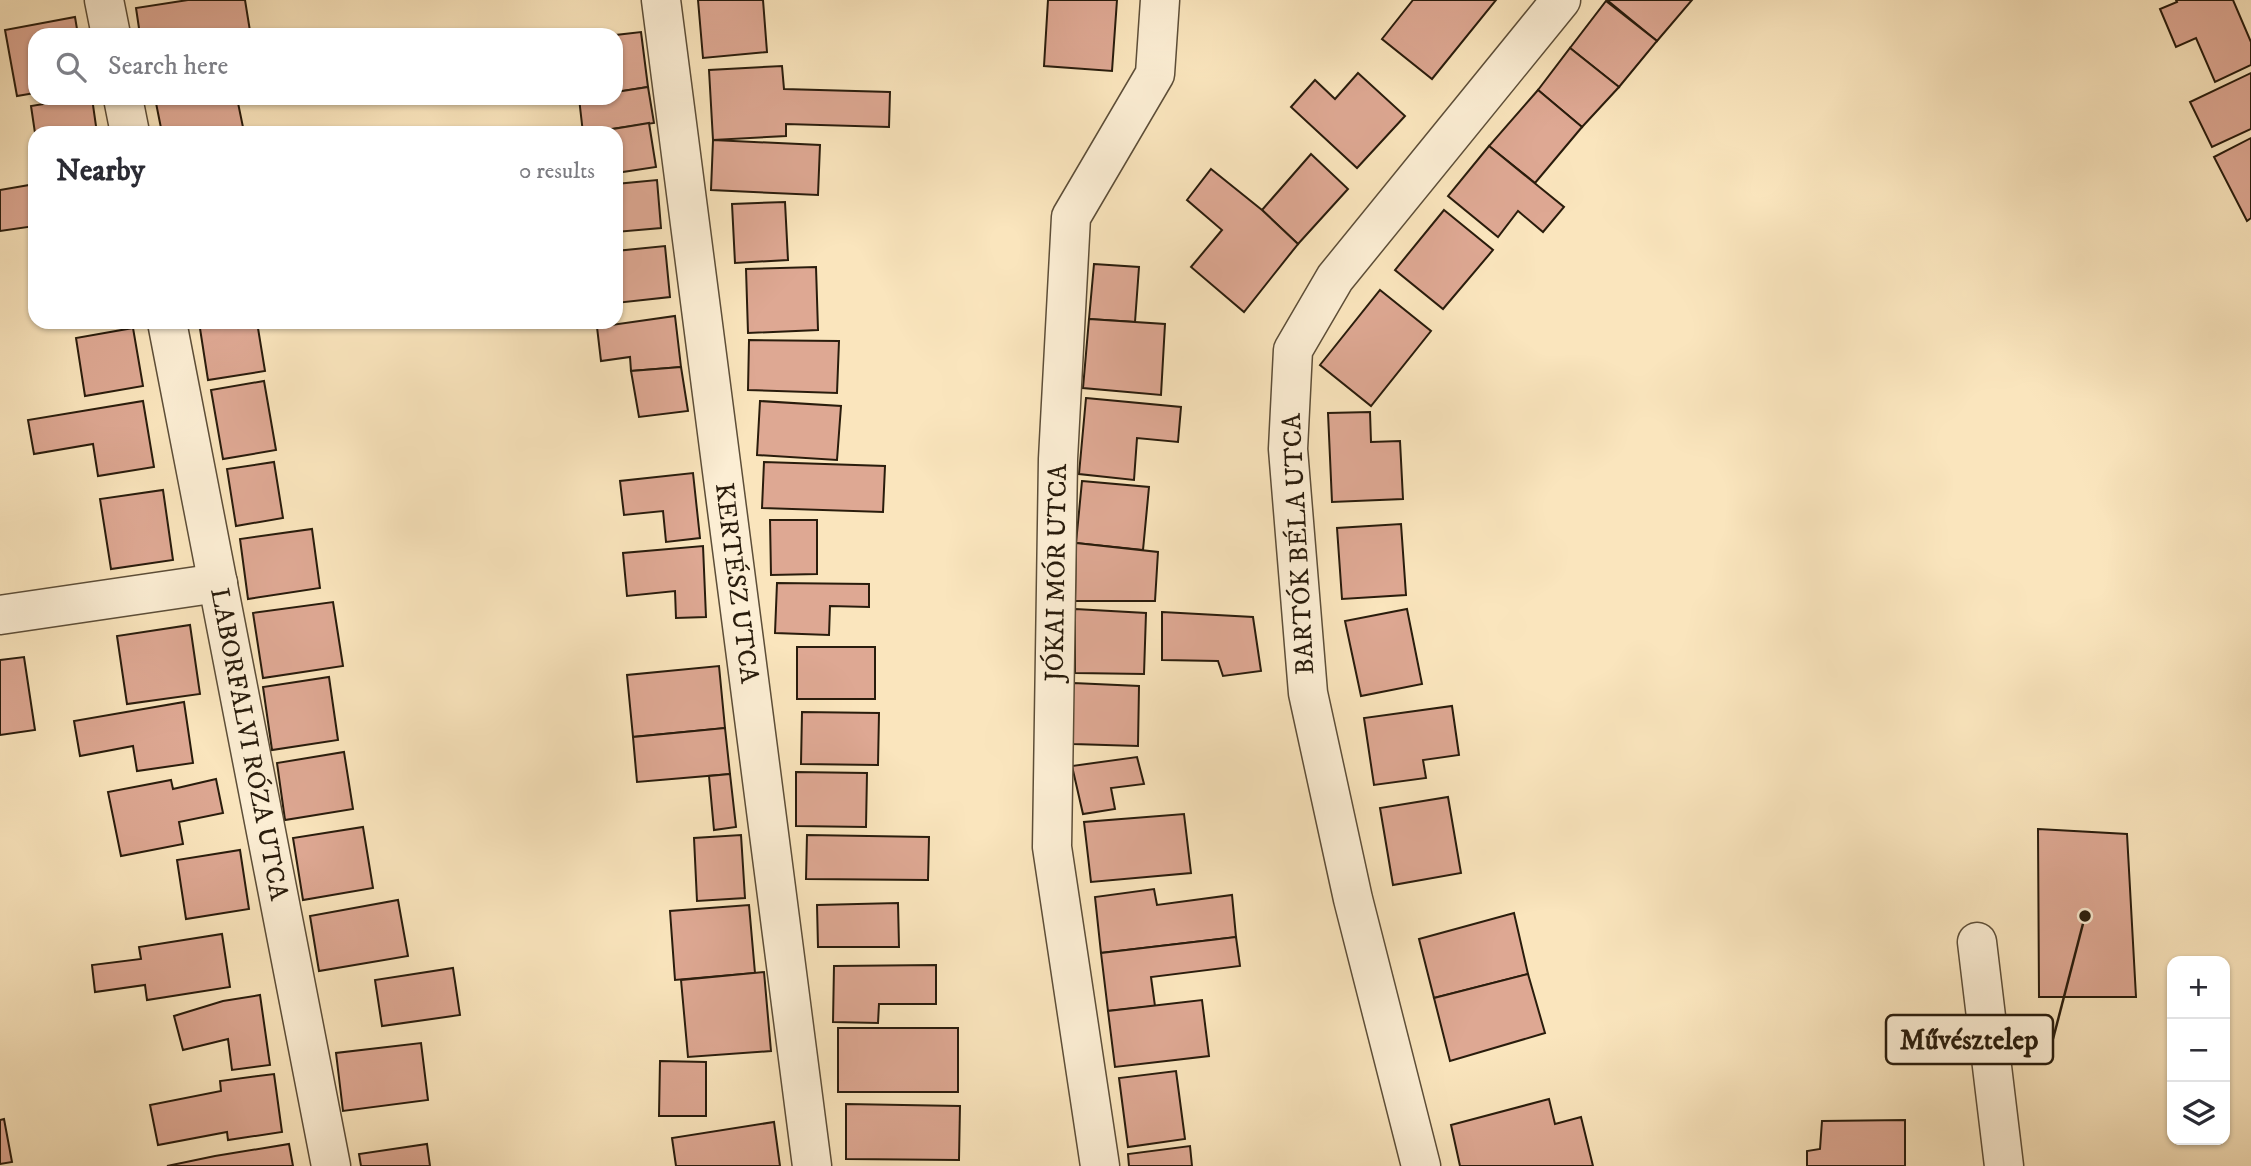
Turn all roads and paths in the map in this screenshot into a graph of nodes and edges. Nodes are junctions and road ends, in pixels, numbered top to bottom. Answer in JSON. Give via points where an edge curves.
{"nodes":[{"id":1,"x":104,"y":0,"type":"edge"},
{"id":2,"x":661,"y":0,"type":"edge"},
{"id":3,"x":1160,"y":0,"type":"edge"},
{"id":4,"x":1561,"y":0,"type":"edge"},
{"id":5,"x":110,"y":28,"type":"edge"},
{"id":6,"x":124,"y":105,"type":"edge"},
{"id":7,"x":129,"y":126,"type":"edge"},
{"id":8,"x":168,"y":329,"type":"edge"},
{"id":9,"x":218,"y":583,"type":"junction"},
{"id":10,"x":0,"y":615,"type":"edge"},
{"id":11,"x":1977,"y":942,"type":"dead end"},
{"id":12,"x":331,"y":1166,"type":"edge"},
{"id":13,"x":812,"y":1166,"type":"edge"},
{"id":14,"x":1100,"y":1166,"type":"edge"},
{"id":15,"x":1421,"y":1166,"type":"edge"},
{"id":16,"x":2004,"y":1166,"type":"edge"}],
"edges":[{"from":1,"to":5,"type":"street"},
{"from":2,"to":13,"type":"street","name":"KERTÉSZ UTCA"},
{"from":3,"to":14,"type":"street","name":"JÓKAI MÓR UTCA","via":[[1155,74],[1071,217],[1058,459],[1052,847]]},
{"from":4,"to":15,"type":"street","name":"BARTÓK BÉLA UTCA","via":[[1335,278],[1293,350],[1288,449],[1308,693],[1353,899]]},
{"from":6,"to":7,"type":"street"},
{"from":8,"to":9,"type":"street","name":"LABORFALVI RÓZA UTCA"},
{"from":9,"to":10,"type":"street"},
{"from":9,"to":12,"type":"street","name":"LABORFALVI RÓZA UTCA"},
{"from":11,"to":16,"type":"street"}]}
